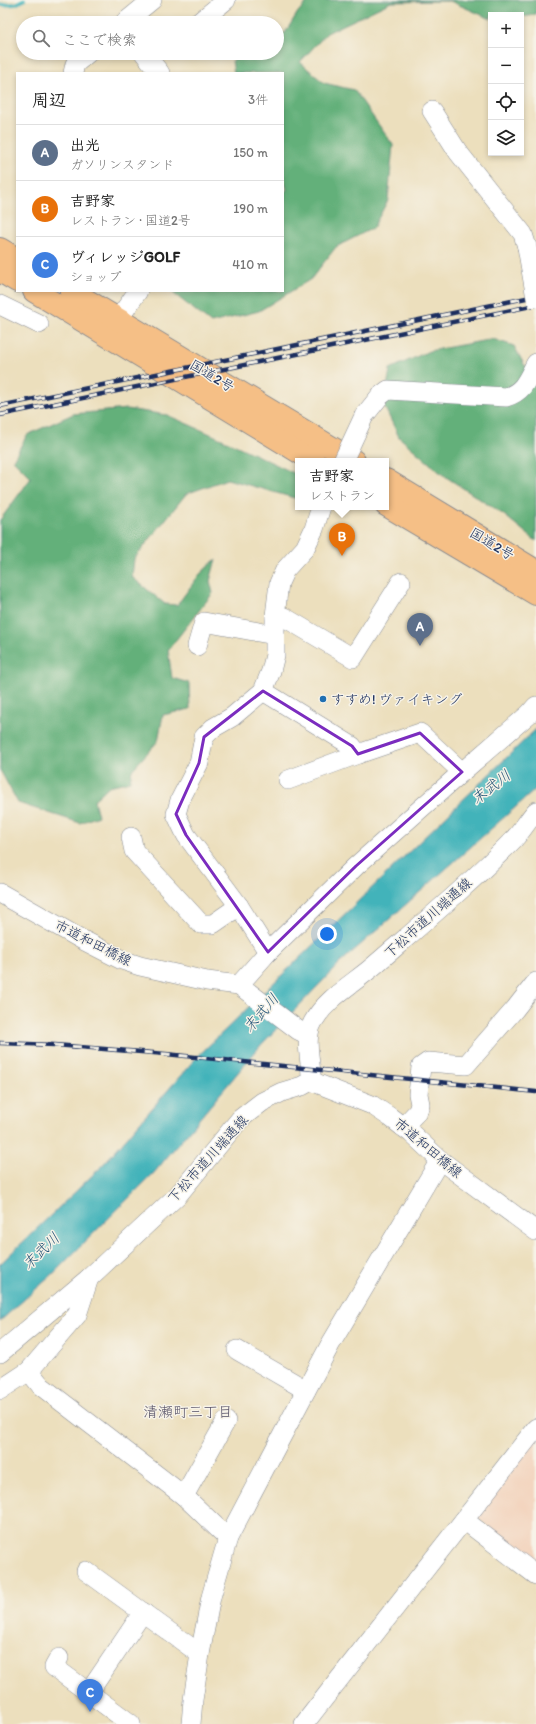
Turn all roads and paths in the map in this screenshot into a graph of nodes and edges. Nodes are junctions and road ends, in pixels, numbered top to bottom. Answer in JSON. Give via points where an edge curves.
{"nodes":[{"id":1,"x":152,"y":0,"type":"edge"},
{"id":2,"x":226,"y":0,"type":"edge"},
{"id":3,"x":133,"y":16,"type":"edge"},
{"id":4,"x":207,"y":16,"type":"edge"},
{"id":5,"x":80,"y":60,"type":"edge"},
{"id":6,"x":73,"y":72,"type":"edge"},
{"id":7,"x":432,"y":111,"type":"dead end"},
{"id":8,"x":0,"y":249,"type":"edge"},
{"id":9,"x":16,"y":258,"type":"edge"},
{"id":10,"x":0,"y":271,"type":"edge"},
{"id":11,"x":16,"y":280,"type":"edge"},
{"id":12,"x":36,"y":292,"type":"edge"},
{"id":13,"x":71,"y":292,"type":"edge"},
{"id":14,"x":137,"y":292,"type":"edge"},
{"id":15,"x":536,"y":298,"type":"edge"},
{"id":16,"x":0,"y":306,"type":"edge"},
{"id":17,"x":39,"y":324,"type":"dead end"},
{"id":18,"x":112,"y":327,"type":"junction"},
{"id":19,"x":536,"y":363,"type":"edge"},
{"id":20,"x":309,"y":458,"type":"edge"},
{"id":21,"x":344,"y":458,"type":"edge"},
{"id":22,"x":349,"y":458,"type":"edge"},
{"id":23,"x":389,"y":482,"type":"edge"},
{"id":24,"x":389,"y":507,"type":"edge"},
{"id":25,"x":320,"y":510,"type":"edge"},
{"id":26,"x":536,"y":570,"type":"edge"},
{"id":27,"x":401,"y":582,"type":"dead end"},
{"id":28,"x":536,"y":594,"type":"edge"},
{"id":29,"x":275,"y":626,"type":"junction"},
{"id":30,"x":197,"y":646,"type":"dead end"},
{"id":31,"x":263,"y":691,"type":"junction"},
{"id":32,"x":536,"y":706,"type":"edge"},
{"id":33,"x":358,"y":754,"type":"junction"},
{"id":34,"x":462,"y":772,"type":"junction"},
{"id":35,"x":288,"y":780,"type":"dead end"},
{"id":36,"x":536,"y":811,"type":"edge"},
{"id":37,"x":131,"y":837,"type":"dead end"},
{"id":38,"x":0,"y":893,"type":"edge"},
{"id":39,"x":239,"y":906,"type":"junction"},
{"id":40,"x":268,"y":952,"type":"junction"},
{"id":41,"x":536,"y":982,"type":"edge"},
{"id":42,"x":245,"y":990,"type":"junction"},
{"id":43,"x":303,"y":1033,"type":"junction"},
{"id":44,"x":311,"y":1081,"type":"junction"},
{"id":45,"x":403,"y":1127,"type":"junction"},
{"id":46,"x":440,"y":1160,"type":"junction"},
{"id":47,"x":536,"y":1231,"type":"edge"},
{"id":48,"x":89,"y":1278,"type":"junction"},
{"id":49,"x":237,"y":1350,"type":"dead end"},
{"id":50,"x":0,"y":1353,"type":"edge"},
{"id":51,"x":29,"y":1371,"type":"junction"},
{"id":52,"x":0,"y":1390,"type":"edge"},
{"id":53,"x":306,"y":1390,"type":"junction"},
{"id":54,"x":226,"y":1421,"type":"dead end"},
{"id":55,"x":536,"y":1428,"type":"edge"},
{"id":56,"x":184,"y":1496,"type":"junction"},
{"id":57,"x":464,"y":1520,"type":"junction"},
{"id":58,"x":228,"y":1538,"type":"junction"},
{"id":59,"x":86,"y":1571,"type":"dead end"},
{"id":60,"x":536,"y":1575,"type":"edge"},
{"id":61,"x":143,"y":1612,"type":"junction"},
{"id":62,"x":200,"y":1654,"type":"junction"},
{"id":63,"x":59,"y":1658,"type":"dead end"},
{"id":64,"x":89,"y":1692,"type":"junction"},
{"id":65,"x":130,"y":1724,"type":"edge"},
{"id":66,"x":192,"y":1724,"type":"edge"},
{"id":67,"x":304,"y":1724,"type":"edge"}],
"edges":[{"from":1,"to":3,"type":"street"},
{"from":2,"to":4,"type":"street"},
{"from":5,"to":6,"type":"street","via":[[75,64]]},
{"from":7,"to":15,"type":"street","bridge":true,"via":[[458,152],[523,234]]},
{"from":8,"to":9,"type":"highway"},
{"from":10,"to":11,"type":"highway"},
{"from":12,"to":18,"type":"highway","name":"国道2号"},
{"from":13,"to":18,"type":"highway","name":"国道2号"},
{"from":14,"to":18,"type":"street"},
{"from":16,"to":17,"type":"street"},
{"from":18,"to":20,"type":"highway","name":"国道2号"},
{"from":18,"to":22,"type":"highway","name":"国道2号"},
{"from":19,"to":21,"type":"street","bridge":true,"via":[[521,390],[513,395],[388,390],[364,416]]},
{"from":23,"to":26,"type":"highway","name":"国道2号"},
{"from":24,"to":28,"type":"highway","name":"国道2号"},
{"from":25,"to":29,"type":"street","via":[[305,548],[285,570],[279,583]]},
{"from":27,"to":29,"type":"street","via":[[353,658],[284,617]]},
{"from":29,"to":30,"type":"street","via":[[204,622]]},
{"from":29,"to":31,"type":"street","via":[[275,655],[272,671]]},
{"from":31,"to":33,"type":"street","via":[[352,746]]},
{"from":31,"to":39,"type":"street","via":[[204,737],[199,763],[180,800],[176,814],[186,835]]},
{"from":32,"to":34,"type":"street"},
{"from":33,"to":34,"type":"street","via":[[420,733]]},
{"from":33,"to":35,"type":"street"},
{"from":34,"to":40,"type":"street","via":[[356,866]]},
{"from":36,"to":43,"type":"street","name":"下松市道川端通線","via":[[515,838],[449,899],[374,966],[329,1001]]},
{"from":37,"to":39,"type":"street","via":[[134,851],[202,924],[213,924]]},
{"from":38,"to":42,"type":"street","name":"市道和田橋線","via":[[122,960]]},
{"from":39,"to":40,"type":"street"},
{"from":40,"to":42,"type":"street"},
{"from":41,"to":45,"type":"street","via":[[466,1065],[428,1062],[421,1067],[418,1111]]},
{"from":42,"to":43,"type":"street"},
{"from":43,"to":44,"type":"street","via":[[312,1070]]},
{"from":44,"to":45,"type":"street","name":"市道和田橋線","via":[[372,1105]]},
{"from":44,"to":48,"type":"street","name":"下松市道川端通線","via":[[262,1102],[240,1119],[178,1195]]},
{"from":45,"to":46,"type":"street","name":"市道和田橋線"},
{"from":46,"to":47,"type":"street","name":"市道和田橋線"},
{"from":46,"to":53,"type":"street"},
{"from":48,"to":50,"type":"street","name":"下松市道川端通線"},
{"from":48,"to":51,"type":"street","via":[[77,1315]]},
{"from":49,"to":53,"type":"street"},
{"from":51,"to":52,"type":"street"},
{"from":51,"to":56,"type":"street","via":[[41,1386]]},
{"from":53,"to":58,"type":"street"},
{"from":54,"to":56,"type":"street"},
{"from":55,"to":57,"type":"street"},
{"from":56,"to":58,"type":"street"},
{"from":57,"to":60,"type":"street"},
{"from":57,"to":67,"type":"street"},
{"from":58,"to":62,"type":"street","via":[[211,1597]]},
{"from":59,"to":61,"type":"street"},
{"from":61,"to":62,"type":"street"},
{"from":61,"to":64,"type":"street"},
{"from":62,"to":66,"type":"street"},
{"from":63,"to":64,"type":"street","via":[[54,1667]]},
{"from":64,"to":65,"type":"street"}]}
